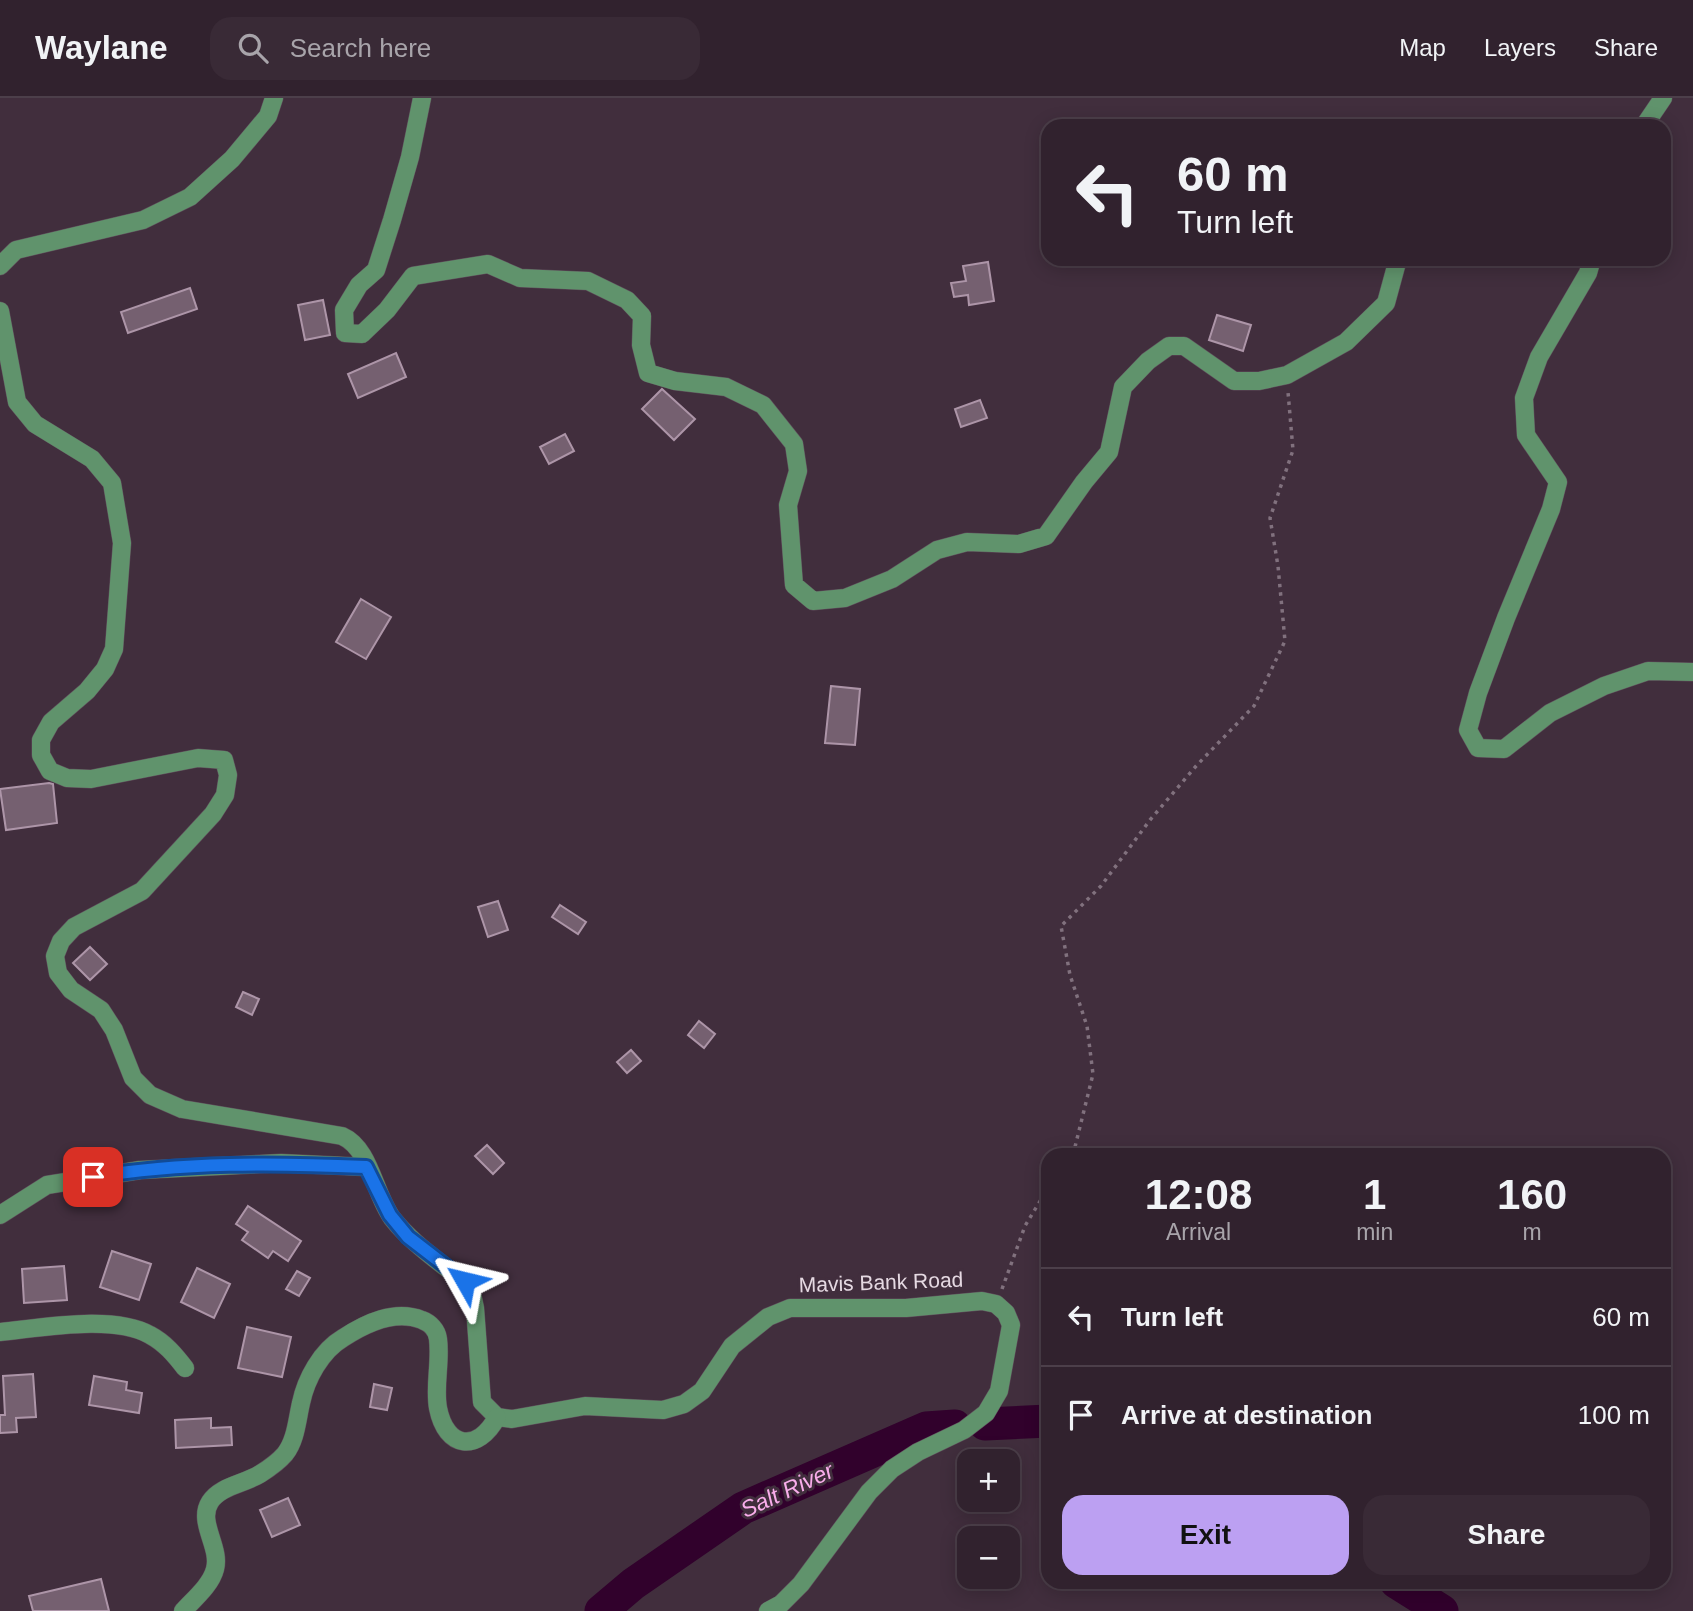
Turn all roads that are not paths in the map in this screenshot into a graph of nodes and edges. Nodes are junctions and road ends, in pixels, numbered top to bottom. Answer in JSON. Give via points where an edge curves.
{"nodes":[{"id":1,"x":274,"y":98,"type":"edge"},
{"id":2,"x":422,"y":98,"type":"edge"},
{"id":3,"x":1663,"y":98,"type":"edge"},
{"id":4,"x":1649,"y":119,"type":"edge"},
{"id":5,"x":0,"y":266,"type":"edge"},
{"id":6,"x":1396,"y":266,"type":"edge"},
{"id":7,"x":1590,"y":266,"type":"edge"},
{"id":8,"x":0,"y":311,"type":"edge"},
{"id":9,"x":1693,"y":672,"type":"edge"},
{"id":10,"x":366,"y":1167,"type":"junction"},
{"id":11,"x":0,"y":1215,"type":"edge"},
{"id":12,"x":0,"y":1332,"type":"edge"},
{"id":13,"x":185,"y":1368,"type":"dead end"},
{"id":14,"x":497,"y":1417,"type":"junction"},
{"id":15,"x":183,"y":1611,"type":"edge"},
{"id":16,"x":768,"y":1611,"type":"edge"}],
"edges":[{"from":1,"to":5,"type":"street","via":[[268,116],[241,148],[190,197],[143,220],[16,250]]},
{"from":2,"to":6,"type":"street","via":[[393,220],[376,270],[359,285],[344,310],[345,333],[362,334],[413,276],[488,264],[520,278],[588,281],[627,300],[642,316],[641,345],[648,373],[726,387],[763,405],[794,444],[798,471],[788,505],[794,585],[813,601],[845,598],[957,544],[1019,544],[1046,536],[1109,452],[1123,387],[1148,361],[1169,346],[1184,346],[1234,381],[1287,375],[1346,342],[1386,303]]},
{"from":3,"to":4,"type":"street"},
{"from":7,"to":9,"type":"street","via":[[1539,357],[1524,398],[1526,435],[1558,482],[1468,730],[1478,748],[1504,749],[1550,713],[1604,686],[1648,671]]},
{"from":8,"to":10,"type":"street","via":[[17,401],[35,424],[92,459],[112,483],[122,543],[114,649],[87,691],[51,722],[41,740],[41,755],[50,771],[67,778],[91,779],[198,758],[224,760],[228,775],[225,795],[213,814],[142,891],[74,927],[61,941],[55,956],[58,973],[71,990],[101,1010],[133,1077],[150,1095],[182,1109],[342,1136],[361,1150]]},
{"from":10,"to":11,"type":"street","via":[[281,1163],[140,1170],[47,1185]]},
{"from":10,"to":14,"type":"street","via":[[402,1230],[465,1281],[472,1293],[482,1402]]},
{"from":12,"to":13,"type":"street","via":[[104,1322],[149,1334]]},
{"from":14,"to":15,"type":"street","via":[[480,1440],[463,1441],[449,1434],[438,1406],[438,1337],[430,1323],[408,1314],[380,1319],[342,1338],[324,1353],[308,1381],[285,1454],[260,1474],[218,1493],[209,1503],[207,1521],[217,1552],[215,1571]]},
{"from":14,"to":16,"type":"street","name":"Mavis Bank Road","via":[[512,1419],[584,1406],[663,1410],[684,1404],[702,1391],[732,1346],[768,1317],[790,1308],[906,1308],[982,1300],[996,1304],[1011,1325],[999,1391],[986,1413],[892,1469],[869,1492],[801,1584]]}]}
